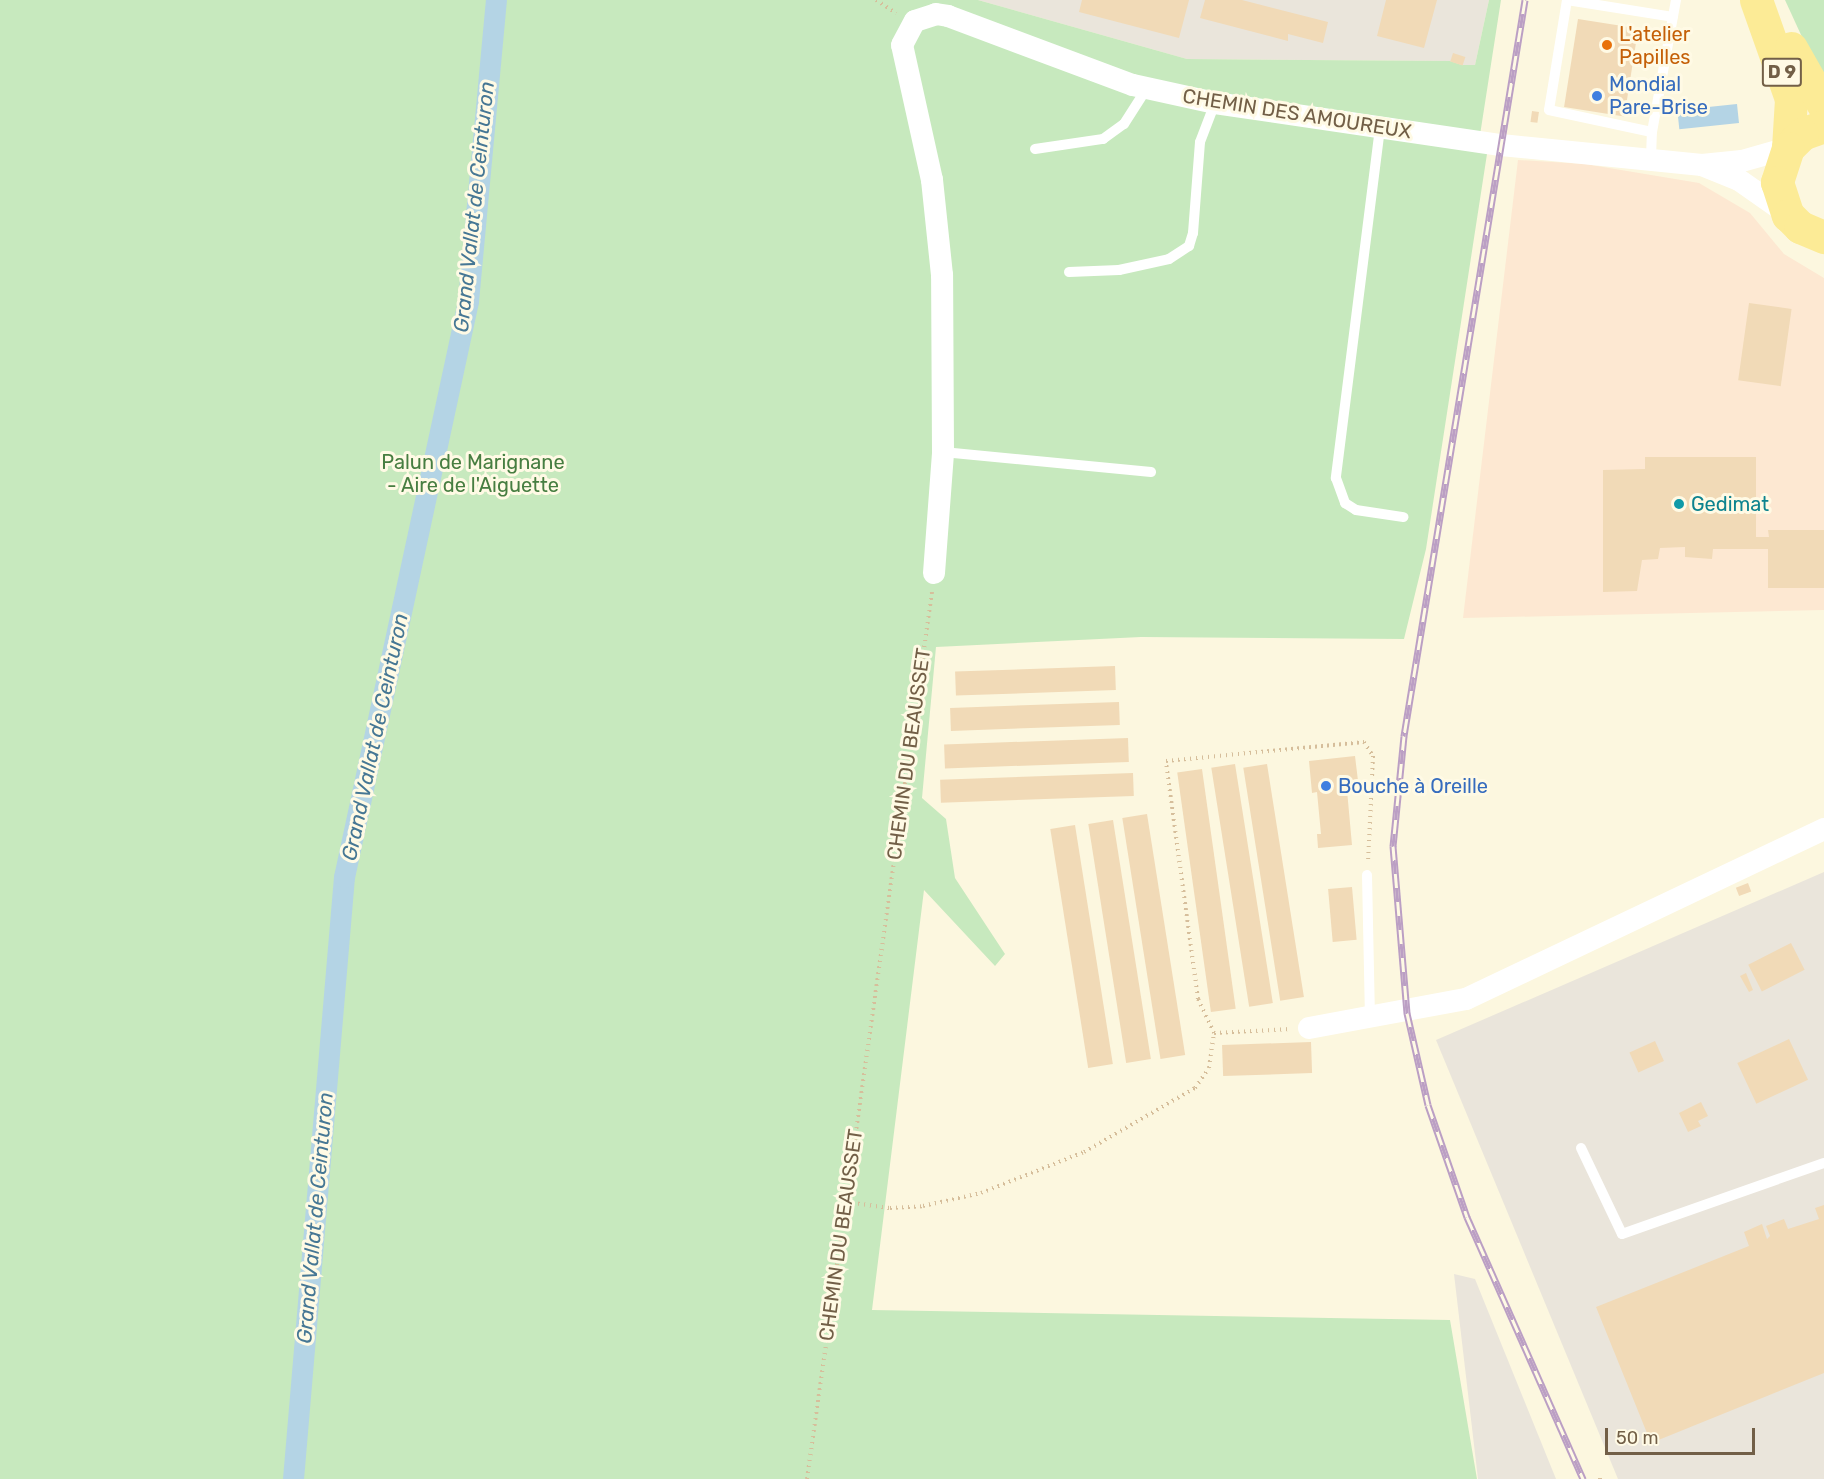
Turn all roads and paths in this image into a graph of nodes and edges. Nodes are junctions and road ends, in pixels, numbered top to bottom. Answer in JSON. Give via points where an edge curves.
{"nodes":[{"id":1,"x":1567,"y":0,"type":"edge"},
{"id":2,"x":1677,"y":0,"type":"edge"},
{"id":3,"x":1756,"y":0,"type":"edge"},
{"id":4,"x":1768,"y":0,"type":"edge"},
{"id":5,"x":1673,"y":17,"type":"junction"},
{"id":6,"x":1147,"y":88,"type":"junction"},
{"id":7,"x":1215,"y":103,"type":"junction"},
{"id":8,"x":1824,"y":106,"type":"edge"},
{"id":9,"x":1824,"y":126,"type":"edge"},
{"id":10,"x":1380,"y":128,"type":"junction"},
{"id":11,"x":1652,"y":132,"type":"junction"},
{"id":12,"x":1788,"y":148,"type":"junction"},
{"id":13,"x":1035,"y":149,"type":"dead end"},
{"id":14,"x":1651,"y":158,"type":"junction"},
{"id":15,"x":1701,"y":165,"type":"junction"},
{"id":16,"x":1788,"y":215,"type":"junction"},
{"id":17,"x":1821,"y":238,"type":"edge"},
{"id":18,"x":1069,"y":272,"type":"dead end"},
{"id":19,"x":943,"y":452,"type":"junction"},
{"id":20,"x":1151,"y":472,"type":"dead end"},
{"id":21,"x":1403,"y":517,"type":"dead end"},
{"id":22,"x":934,"y":573,"type":"joint"},
{"id":23,"x":1824,"y":829,"type":"edge"},
{"id":24,"x":1367,"y":875,"type":"joint"},
{"id":25,"x":1370,"y":1018,"type":"junction"},
{"id":26,"x":1309,"y":1028,"type":"joint"},
{"id":27,"x":1214,"y":1033,"type":"junction"},
{"id":28,"x":1581,"y":1148,"type":"dead end"},
{"id":29,"x":1824,"y":1163,"type":"edge"},
{"id":30,"x":846,"y":1202,"type":"junction"},
{"id":31,"x":807,"y":1479,"type":"edge"}],
"edges":[{"from":1,"to":5,"type":"lane"},
{"from":1,"to":11,"type":"lane","via":[[1549,110]]},
{"from":2,"to":5,"type":"lane"},
{"from":3,"to":12,"type":"main road","number":"D 9","via":[[1791,99]]},
{"from":4,"to":8,"type":"main road","number":"D 9"},
{"from":5,"to":11,"type":"lane"},
{"from":6,"to":7,"type":"street","name":"CHEMIN DES AMOUREUX"},
{"from":6,"to":13,"type":"lane","via":[[1124,124],[1103,140]]},
{"from":6,"to":19,"type":"street","name":"CHEMIN DES AMOUREUX","via":[[948,16],[925,16],[908,28],[902,45],[938,221],[944,330]]},
{"from":7,"to":10,"type":"street","name":"CHEMIN DES AMOUREUX"},
{"from":7,"to":18,"type":"lane","via":[[1200,142],[1189,246],[1169,259],[1119,270]]},
{"from":9,"to":12,"type":"main road","via":[[1802,134]]},
{"from":10,"to":14,"type":"street","name":"CHEMIN DES AMOUREUX","via":[[1501,145]]},
{"from":10,"to":21,"type":"lane","via":[[1336,478],[1345,503],[1356,510]]},
{"from":11,"to":14,"type":"lane"},
{"from":12,"to":15,"type":"street","name":"CHEMIN DES AMOUREUX"},
{"from":12,"to":16,"type":"main road","via":[[1777,182]]},
{"from":14,"to":15,"type":"street","name":"CHEMIN DES AMOUREUX"},
{"from":15,"to":16,"type":"street","name":"CHEMIN DES AMOUREUX","via":[[1739,180]]},
{"from":16,"to":17,"type":"main road"},
{"from":19,"to":20,"type":"lane"},
{"from":19,"to":22,"type":"street"},
{"from":22,"to":30,"type":"path","name":"CHEMIN DU BEAUSSET"},
{"from":23,"to":25,"type":"street","via":[[1466,999]]},
{"from":24,"to":25,"type":"lane"},
{"from":24,"to":27,"type":"path","via":[[1372,756],[1364,741],[1166,761],[1198,999]]},
{"from":25,"to":26,"type":"street"},
{"from":26,"to":27,"type":"path"},
{"from":27,"to":30,"type":"path","via":[[1209,1068],[1195,1088],[1084,1152],[981,1192],[923,1206],[890,1209]]},
{"from":28,"to":29,"type":"lane","via":[[1622,1234]]},
{"from":30,"to":31,"type":"path","name":"CHEMIN DU BEAUSSET"}]}
